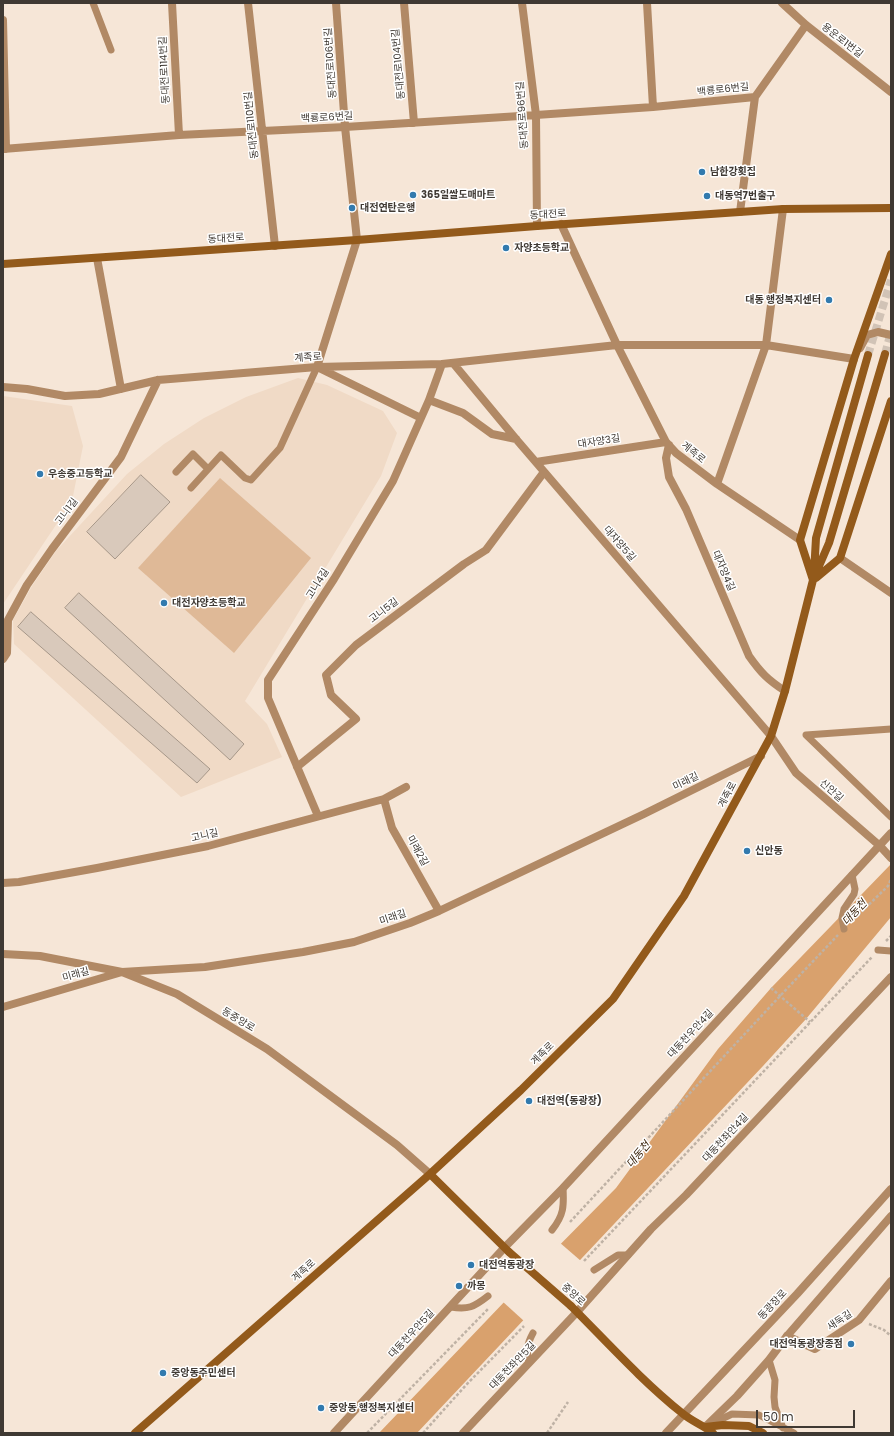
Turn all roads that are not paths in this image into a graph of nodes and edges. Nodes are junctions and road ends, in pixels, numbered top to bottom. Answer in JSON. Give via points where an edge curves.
{"nodes":[{"id":1,"x":93,"y":3,"type":"edge"},
{"id":2,"x":172,"y":3,"type":"edge"},
{"id":3,"x":248,"y":3,"type":"edge"},
{"id":4,"x":336,"y":3,"type":"edge"},
{"id":5,"x":404,"y":3,"type":"edge"},
{"id":6,"x":522,"y":3,"type":"edge"},
{"id":7,"x":647,"y":3,"type":"edge"},
{"id":8,"x":782,"y":3,"type":"edge"},
{"id":9,"x":3,"y":20,"type":"edge"},
{"id":10,"x":806,"y":25,"type":"junction"},
{"id":11,"x":111,"y":50,"type":"dead end"},
{"id":12,"x":891,"y":92,"type":"edge"},
{"id":13,"x":755,"y":97,"type":"junction"},
{"id":14,"x":653,"y":107,"type":"junction"},
{"id":15,"x":536,"y":115,"type":"junction"},
{"id":16,"x":414,"y":123,"type":"junction"},
{"id":17,"x":345,"y":127,"type":"junction"},
{"id":18,"x":263,"y":131,"type":"junction"},
{"id":19,"x":179,"y":136,"type":"junction"},
{"id":20,"x":5,"y":149,"type":"edge"},
{"id":21,"x":891,"y":208,"type":"edge"},
{"id":22,"x":782,"y":209,"type":"junction"},
{"id":23,"x":740,"y":212,"type":"junction"},
{"id":24,"x":561,"y":224,"type":"junction"},
{"id":25,"x":537,"y":226,"type":"junction"},
{"id":26,"x":357,"y":240,"type":"junction"},
{"id":27,"x":275,"y":246,"type":"junction"},
{"id":28,"x":891,"y":254,"type":"edge"},
{"id":29,"x":97,"y":258,"type":"junction"},
{"id":30,"x":3,"y":264,"type":"edge"},
{"id":31,"x":891,"y":335,"type":"edge"},
{"id":32,"x":617,"y":345,"type":"junction"},
{"id":33,"x":766,"y":345,"type":"junction"},
{"id":34,"x":885,"y":354,"type":"tunnel mouth"},
{"id":35,"x":868,"y":355,"type":"tunnel mouth"},
{"id":36,"x":854,"y":359,"type":"junction"},
{"id":37,"x":453,"y":363,"type":"junction"},
{"id":38,"x":442,"y":364,"type":"junction"},
{"id":39,"x":317,"y":368,"type":"junction"},
{"id":40,"x":158,"y":380,"type":"junction"},
{"id":41,"x":3,"y":387,"type":"edge"},
{"id":42,"x":121,"y":389,"type":"junction"},
{"id":43,"x":429,"y":400,"type":"junction"},
{"id":44,"x":891,"y":401,"type":"edge"},
{"id":45,"x":421,"y":418,"type":"junction"},
{"id":46,"x":516,"y":439,"type":"junction"},
{"id":47,"x":667,"y":443,"type":"junction"},
{"id":48,"x":536,"y":462,"type":"junction"},
{"id":49,"x":208,"y":469,"type":"junction"},
{"id":50,"x":176,"y":472,"type":"dead end"},
{"id":51,"x":544,"y":472,"type":"junction"},
{"id":52,"x":717,"y":484,"type":"junction"},
{"id":53,"x":191,"y":488,"type":"dead end"},
{"id":54,"x":800,"y":540,"type":"junction"},
{"id":55,"x":840,"y":558,"type":"junction"},
{"id":56,"x":813,"y":580,"type":"junction"},
{"id":57,"x":891,"y":593,"type":"edge"},
{"id":58,"x":3,"y":659,"type":"edge"},
{"id":59,"x":785,"y":691,"type":"junction"},
{"id":60,"x":891,"y":729,"type":"edge"},
{"id":61,"x":771,"y":736,"type":"junction"},
{"id":62,"x":761,"y":756,"type":"junction"},
{"id":63,"x":297,"y":767,"type":"junction"},
{"id":64,"x":406,"y":787,"type":"dead end"},
{"id":65,"x":384,"y":799,"type":"junction"},
{"id":66,"x":318,"y":816,"type":"junction"},
{"id":67,"x":891,"y":817,"type":"edge"},
{"id":68,"x":891,"y":833,"type":"edge"},
{"id":69,"x":880,"y":846,"type":"junction"},
{"id":70,"x":888,"y":856,"type":"edge"},
{"id":71,"x":852,"y":875,"type":"junction"},
{"id":72,"x":3,"y":883,"type":"edge"},
{"id":73,"x":439,"y":911,"type":"junction"},
{"id":74,"x":844,"y":929,"type":"road end"},
{"id":75,"x":878,"y":950,"type":"road end"},
{"id":76,"x":891,"y":951,"type":"edge"},
{"id":77,"x":3,"y":954,"type":"edge"},
{"id":78,"x":122,"y":972,"type":"junction"},
{"id":79,"x":891,"y":977,"type":"edge"},
{"id":80,"x":3,"y":1007,"type":"edge"},
{"id":81,"x":430,"y":1174,"type":"junction"},
{"id":82,"x":563,"y":1188,"type":"junction"},
{"id":83,"x":891,"y":1190,"type":"edge"},
{"id":84,"x":891,"y":1216,"type":"edge"},
{"id":85,"x":552,"y":1230,"type":"dead end"},
{"id":86,"x":507,"y":1250,"type":"junction"},
{"id":87,"x":628,"y":1255,"type":"junction"},
{"id":88,"x":594,"y":1270,"type":"dead end"},
{"id":89,"x":891,"y":1281,"type":"edge"},
{"id":90,"x":488,"y":1296,"type":"dead end"},
{"id":91,"x":450,"y":1307,"type":"junction"},
{"id":92,"x":574,"y":1309,"type":"junction"},
{"id":93,"x":533,"y":1333,"type":"dead end"},
{"id":94,"x":787,"y":1336,"type":"junction"},
{"id":95,"x":769,"y":1360,"type":"junction"},
{"id":96,"x":529,"y":1362,"type":"junction"},
{"id":97,"x":683,"y":1415,"type":"junction"},
{"id":98,"x":783,"y":1428,"type":"junction"},
{"id":99,"x":704,"y":1431,"type":"edge"},
{"id":100,"x":135,"y":1433,"type":"edge"},
{"id":101,"x":334,"y":1433,"type":"edge"},
{"id":102,"x":463,"y":1433,"type":"edge"},
{"id":103,"x":666,"y":1433,"type":"edge"},
{"id":104,"x":712,"y":1433,"type":"edge"},
{"id":105,"x":763,"y":1433,"type":"edge"},
{"id":106,"x":794,"y":1433,"type":"edge"}],
"edges":[{"from":1,"to":11,"type":"lane"},
{"from":2,"to":19,"type":"street","name":"동대전로114번길"},
{"from":3,"to":18,"type":"street","name":"동대전로110번길"},
{"from":4,"to":17,"type":"street","name":"동대전로106번길"},
{"from":5,"to":16,"type":"street","name":"동대전로104번길"},
{"from":6,"to":15,"type":"street","name":"동대전로96번길"},
{"from":7,"to":14,"type":"street"},
{"from":8,"to":10,"type":"street","name":"용운로1번길"},
{"from":9,"to":20,"type":"street"},
{"from":10,"to":12,"type":"street","name":"용운로1번길"},
{"from":10,"to":13,"type":"street","name":"백룡로6번길"},
{"from":13,"to":14,"type":"street","name":"백룡로6번길"},
{"from":13,"to":23,"type":"street"},
{"from":14,"to":15,"type":"street","name":"백룡로6번길"},
{"from":15,"to":16,"type":"street","name":"백룡로6번길"},
{"from":15,"to":25,"type":"street","name":"동대전로96번길"},
{"from":16,"to":17,"type":"street","name":"백룡로6번길"},
{"from":17,"to":18,"type":"street","name":"백룡로6번길"},
{"from":17,"to":26,"type":"street","name":"동대전로106번길"},
{"from":18,"to":19,"type":"street","name":"백룡로6번길"},
{"from":18,"to":27,"type":"street","name":"동대전로110번길"},
{"from":19,"to":20,"type":"street","name":"백룡로6번길"},
{"from":21,"to":22,"type":"main road","name":"동대전로"},
{"from":22,"to":23,"type":"main road","name":"동대전로"},
{"from":22,"to":33,"type":"street"},
{"from":23,"to":24,"type":"main road","name":"동대전로"},
{"from":24,"to":25,"type":"main road","name":"동대전로"},
{"from":24,"to":32,"type":"street","name":"계족로"},
{"from":25,"to":26,"type":"main road","name":"동대전로"},
{"from":26,"to":27,"type":"main road","name":"동대전로"},
{"from":26,"to":39,"type":"street"},
{"from":27,"to":29,"type":"main road","name":"동대전로"},
{"from":28,"to":36,"type":"main road"},
{"from":29,"to":30,"type":"main road","name":"동대전로"},
{"from":29,"to":42,"type":"street"},
{"from":31,"to":36,"type":"street","via":[[878,332],[868,335]]},
{"from":32,"to":33,"type":"street","name":"계족로"},
{"from":32,"to":37,"type":"street","name":"계족로"},
{"from":32,"to":47,"type":"street","name":"계족로"},
{"from":33,"to":36,"type":"street","name":"계족로"},
{"from":33,"to":52,"type":"street"},
{"from":34,"to":56,"type":"main road","name":"계족로","via":[[830,543]]},
{"from":35,"to":56,"type":"main road","name":"계족로","via":[[816,538]]},
{"from":36,"to":54,"type":"main road"},
{"from":37,"to":38,"type":"street","name":"계족로"},
{"from":37,"to":46,"type":"street","name":"대자양5길"},
{"from":38,"to":39,"type":"street","name":"계족로"},
{"from":38,"to":43,"type":"street","name":"고니4길"},
{"from":39,"to":40,"type":"street","name":"계족로"},
{"from":39,"to":45,"type":"street"},
{"from":39,"to":49,"type":"lane","via":[[280,448],[257,475],[251,480],[245,478],[221,455]]},
{"from":40,"to":42,"type":"street","name":"계족로"},
{"from":40,"to":58,"type":"street","name":"고니1길","via":[[121,457],[27,585],[8,620],[7,653]]},
{"from":41,"to":42,"type":"street","name":"계족로","via":[[65,396],[99,394]]},
{"from":43,"to":45,"type":"street","name":"고니4길"},
{"from":43,"to":46,"type":"street","via":[[463,413],[492,434]]},
{"from":44,"to":55,"type":"main road"},
{"from":45,"to":63,"type":"street","name":"고니4길","via":[[392,481],[334,579],[268,680],[268,698]]},
{"from":46,"to":48,"type":"street","name":"대자양5길"},
{"from":47,"to":48,"type":"street","name":"대자양3길"},
{"from":47,"to":52,"type":"street","name":"계족로","via":[[676,453]]},
{"from":47,"to":59,"type":"street","name":"대자양4길","via":[[669,477],[686,509],[749,656],[769,681]]},
{"from":48,"to":51,"type":"street","name":"대자양5길"},
{"from":49,"to":50,"type":"lane","via":[[193,454]]},
{"from":49,"to":53,"type":"lane"},
{"from":51,"to":61,"type":"street","name":"대자양5길"},
{"from":51,"to":63,"type":"street","name":"고니5길","via":[[486,550],[356,645],[326,675],[331,695],[356,719]]},
{"from":52,"to":54,"type":"street","name":"계족로"},
{"from":54,"to":56,"type":"main road"},
{"from":55,"to":56,"type":"main road"},
{"from":55,"to":57,"type":"street"},
{"from":56,"to":59,"type":"main road","name":"계족로"},
{"from":59,"to":61,"type":"main road","name":"계족로"},
{"from":60,"to":67,"type":"lane","via":[[806,735]]},
{"from":61,"to":62,"type":"main road","name":"계족로"},
{"from":61,"to":69,"type":"street","name":"신안길","via":[[796,773]]},
{"from":62,"to":73,"type":"street","name":"미래길"},
{"from":62,"to":81,"type":"main road","name":"계족로","via":[[684,896],[613,999],[521,1090]]},
{"from":63,"to":66,"type":"street","name":"고니4길"},
{"from":64,"to":65,"type":"street","name":"고니길"},
{"from":65,"to":66,"type":"street","name":"고니길"},
{"from":65,"to":73,"type":"street","name":"미래2길","via":[[392,828]]},
{"from":66,"to":72,"type":"street","name":"고니길","via":[[208,846]]},
{"from":68,"to":69,"type":"street","name":"대동천우안4길"},
{"from":69,"to":70,"type":"street","name":"신안길"},
{"from":69,"to":71,"type":"street","name":"대동천우안4길"},
{"from":71,"to":74,"type":"lane","via":[[855,889],[844,909]]},
{"from":71,"to":82,"type":"street","name":"대동천우안4길"},
{"from":73,"to":78,"type":"street","name":"미래길","via":[[354,942],[303,952],[205,967]]},
{"from":75,"to":76,"type":"lane"},
{"from":77,"to":78,"type":"street","name":"동중앙로","via":[[40,956]]},
{"from":78,"to":80,"type":"street","name":"미래길"},
{"from":78,"to":81,"type":"street","name":"동중앙로","via":[[177,994],[267,1049],[397,1145]]},
{"from":79,"to":87,"type":"street","name":"대동천좌안4길"},
{"from":81,"to":86,"type":"main road","name":"중앙로"},
{"from":81,"to":100,"type":"main road","name":"계족로"},
{"from":82,"to":85,"type":"lane","via":[[564,1210]]},
{"from":82,"to":86,"type":"street","name":"대동천우안4길"},
{"from":83,"to":97,"type":"street","name":"동광장로"},
{"from":84,"to":94,"type":"street"},
{"from":86,"to":91,"type":"street","name":"대동천우안5길"},
{"from":86,"to":92,"type":"main road","name":"중앙로","bridge":true},
{"from":87,"to":88,"type":"lane","via":[[618,1255]]},
{"from":87,"to":92,"type":"street","name":"대동천좌안4길"},
{"from":89,"to":94,"type":"street","name":"새둑길","via":[[859,1320],[815,1349]]},
{"from":90,"to":91,"type":"lane","via":[[467,1308]]},
{"from":91,"to":101,"type":"street","name":"대동천우안5길"},
{"from":92,"to":96,"type":"street","name":"대동천좌안5길"},
{"from":92,"to":97,"type":"main road","name":"중앙로","via":[[646,1383]]},
{"from":93,"to":96,"type":"lane","via":[[528,1342]]},
{"from":94,"to":95,"type":"street"},
{"from":95,"to":98,"type":"lane","via":[[775,1380],[775,1407]]},
{"from":95,"to":99,"type":"street"},
{"from":96,"to":102,"type":"street","name":"대동천좌안5길"},
{"from":97,"to":99,"type":"main road","name":"중앙로"},
{"from":97,"to":103,"type":"street","name":"동광장로"},
{"from":98,"to":99,"type":"lane","via":[[759,1415],[732,1414]]},
{"from":98,"to":106,"type":"lane"},
{"from":99,"to":104,"type":"main road","name":"중앙로"},
{"from":99,"to":105,"type":"main road","via":[[723,1425],[749,1426]]}]}
